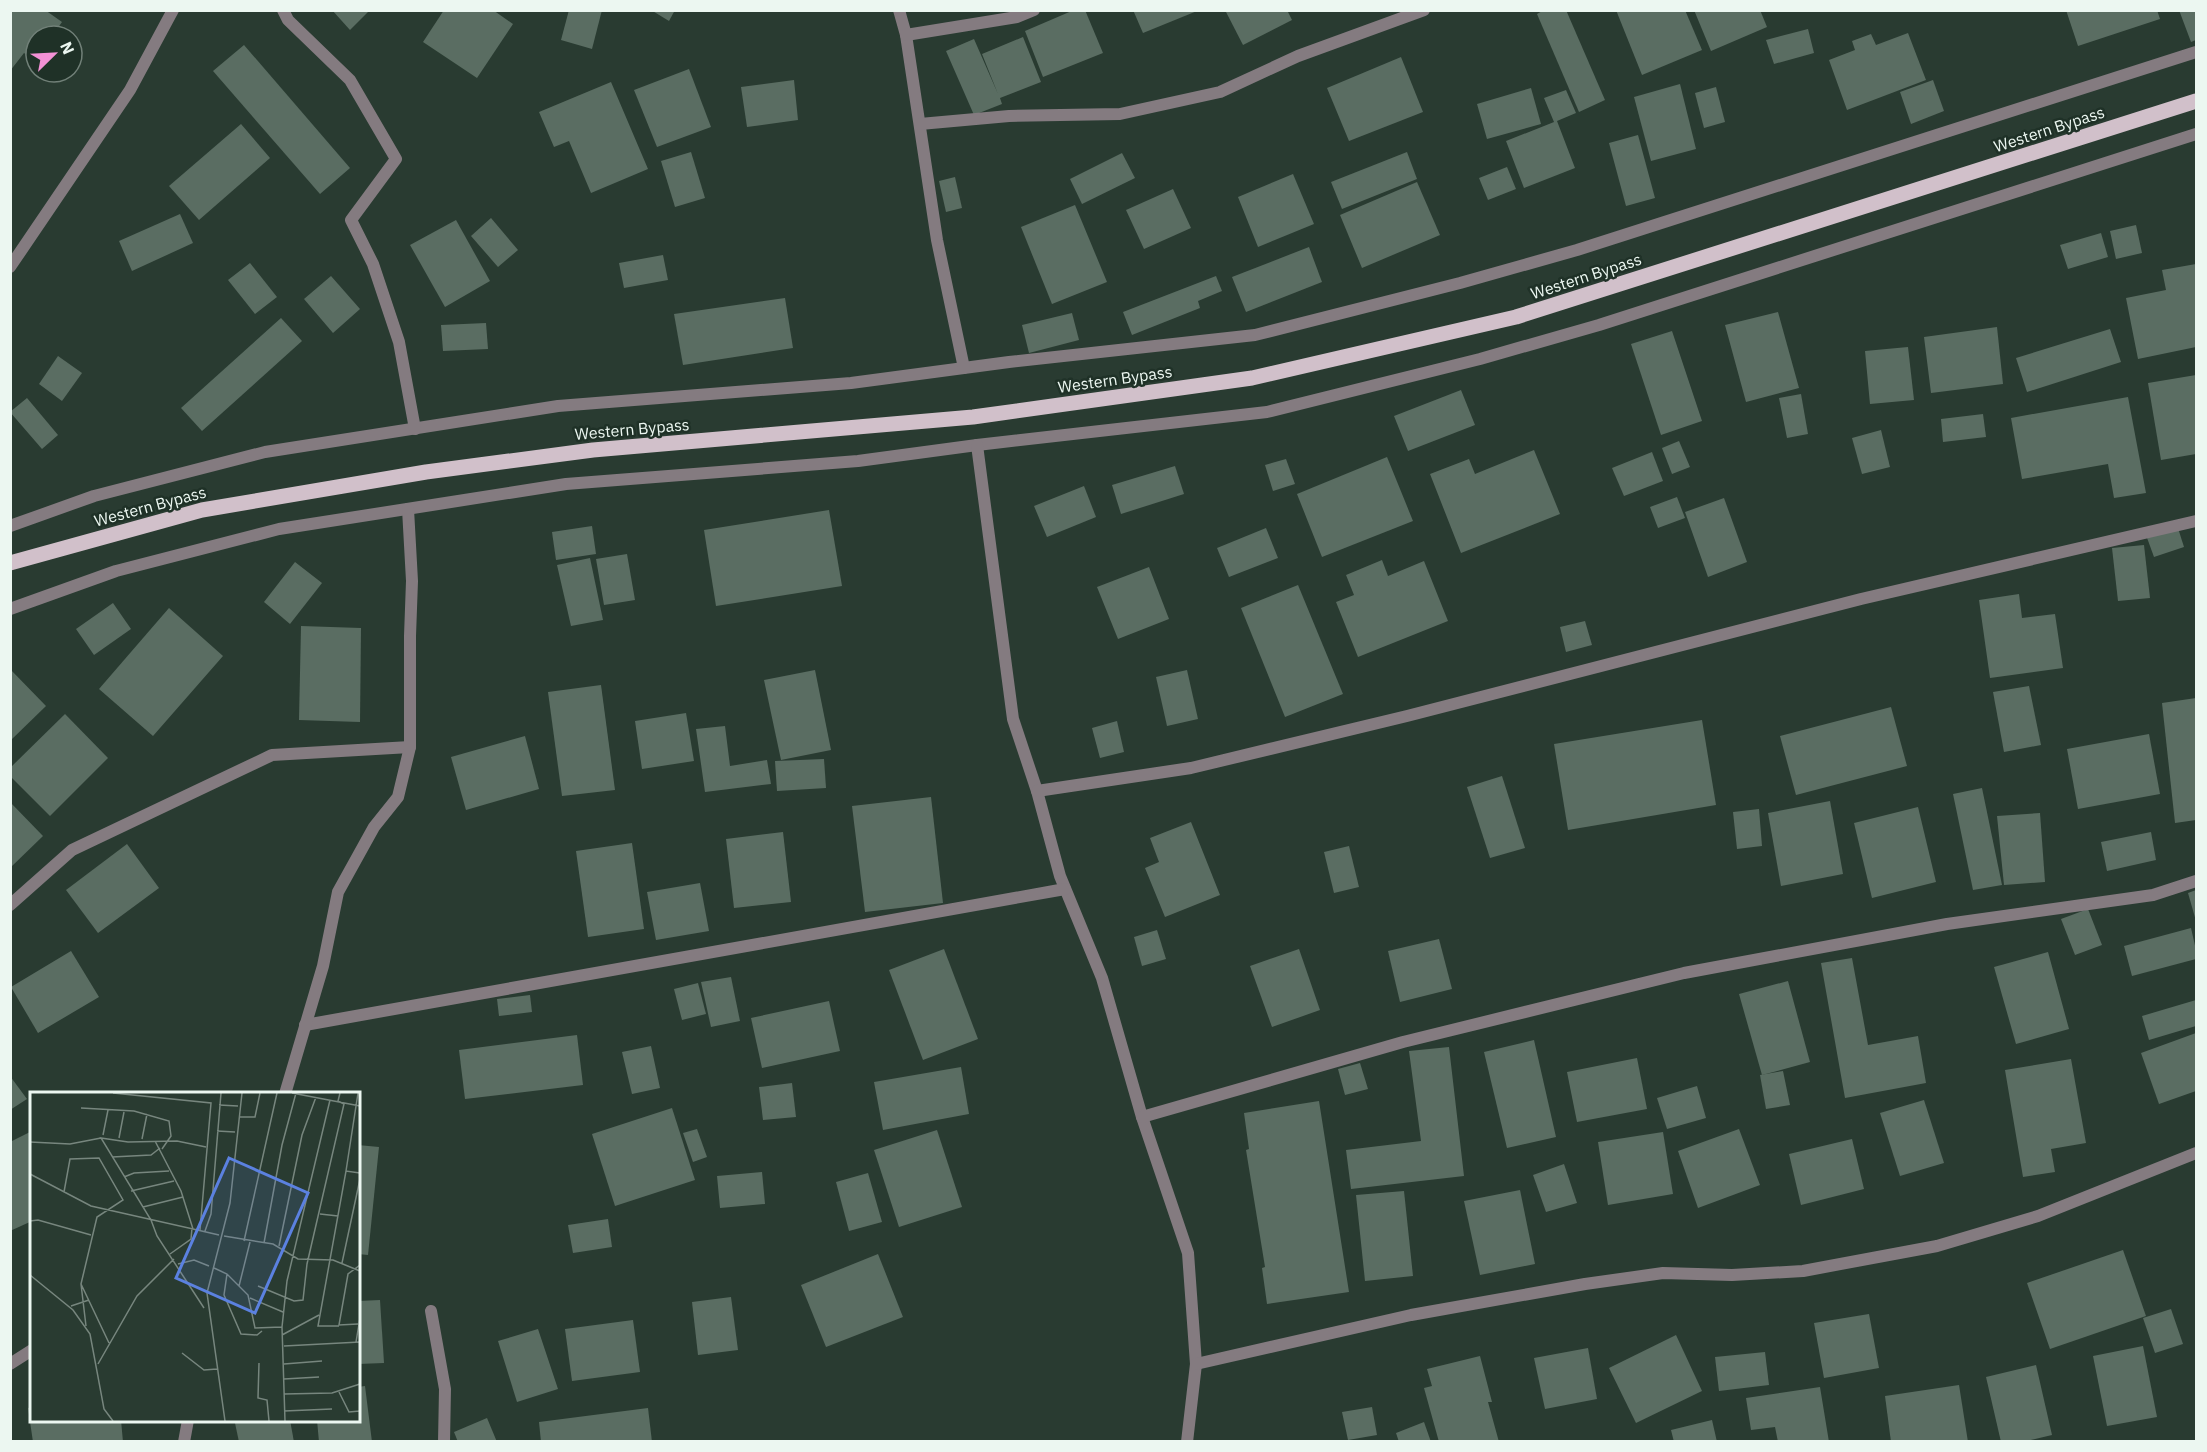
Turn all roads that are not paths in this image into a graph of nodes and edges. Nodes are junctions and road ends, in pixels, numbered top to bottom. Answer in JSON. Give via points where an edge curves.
{"nodes":[{"id":1,"x":173,"y":10,"type":"edge"},
{"id":2,"x":283,"y":10,"type":"edge"},
{"id":3,"x":899,"y":10,"type":"edge"},
{"id":4,"x":1034,"y":10,"type":"edge"},
{"id":5,"x":1424,"y":10,"type":"edge"},
{"id":6,"x":906,"y":35,"type":"junction"},
{"id":7,"x":2196,"y":52,"type":"edge"},
{"id":8,"x":2196,"y":101,"type":"edge"},
{"id":9,"x":920,"y":124,"type":"junction"},
{"id":10,"x":2196,"y":134,"type":"edge"},
{"id":11,"x":10,"y":267,"type":"edge"},
{"id":12,"x":964,"y":368,"type":"junction"},
{"id":13,"x":415,"y":429,"type":"junction"},
{"id":14,"x":977,"y":445,"type":"junction"},
{"id":15,"x":408,"y":509,"type":"junction"},
{"id":16,"x":2196,"y":521,"type":"edge"},
{"id":17,"x":10,"y":526,"type":"edge"},
{"id":18,"x":10,"y":562,"type":"edge"},
{"id":19,"x":10,"y":609,"type":"edge"},
{"id":20,"x":410,"y":747,"type":"junction"},
{"id":21,"x":1037,"y":791,"type":"junction"},
{"id":22,"x":2196,"y":881,"type":"edge"},
{"id":23,"x":1065,"y":889,"type":"junction"},
{"id":24,"x":10,"y":905,"type":"edge"},
{"id":25,"x":306,"y":1025,"type":"junction"},
{"id":26,"x":286,"y":1092,"type":"edge"},
{"id":27,"x":1142,"y":1117,"type":"junction"},
{"id":28,"x":2196,"y":1153,"type":"edge"},
{"id":29,"x":431,"y":1311,"type":"dead end"},
{"id":30,"x":30,"y":1351,"type":"edge"},
{"id":31,"x":10,"y":1364,"type":"edge"},
{"id":32,"x":1196,"y":1364,"type":"junction"},
{"id":33,"x":188,"y":1422,"type":"edge"},
{"id":34,"x":184,"y":1442,"type":"edge"},
{"id":35,"x":444,"y":1442,"type":"edge"},
{"id":36,"x":1187,"y":1442,"type":"edge"}],
"edges":[{"from":1,"to":11,"type":"street","via":[[130,90]]},
{"from":2,"to":13,"type":"street","via":[[288,20],[350,80],[396,159],[351,220],[373,264],[399,342]]},
{"from":3,"to":6,"type":"street"},
{"from":4,"to":6,"type":"street","via":[[1017,17]]},
{"from":5,"to":9,"type":"street","via":[[1298,56],[1220,92],[1120,114],[1010,116]]},
{"from":6,"to":9,"type":"street"},
{"from":7,"to":12,"type":"street","via":[[1577,250],[1255,336]]},
{"from":8,"to":18,"type":"main road","name":"Western Bypass","via":[[1516,317],[1252,378],[973,417],[593,450],[426,472],[201,510]]},
{"from":9,"to":12,"type":"street"},
{"from":10,"to":14,"type":"street","via":[[1599,325],[1480,359],[1267,412]]},
{"from":12,"to":13,"type":"street","via":[[851,383],[558,406]]},
{"from":13,"to":17,"type":"street","via":[[265,452],[94,496]]},
{"from":14,"to":15,"type":"street","via":[[858,460],[566,484]]},
{"from":14,"to":21,"type":"street","via":[[1013,719]]},
{"from":15,"to":19,"type":"street","via":[[279,529],[116,571]]},
{"from":15,"to":20,"type":"street","via":[[412,581]]},
{"from":16,"to":21,"type":"street","via":[[1861,599],[1191,768]]},
{"from":20,"to":24,"type":"street","via":[[272,755],[72,850]]},
{"from":20,"to":25,"type":"street","via":[[398,797],[374,827],[338,892]]},
{"from":21,"to":23,"type":"street"},
{"from":22,"to":27,"type":"street","via":[[2153,895],[1947,924],[1684,973],[1403,1041]]},
{"from":23,"to":25,"type":"street"},
{"from":23,"to":27,"type":"street","via":[[1102,978]]},
{"from":25,"to":26,"type":"street"},
{"from":27,"to":32,"type":"street","via":[[1188,1253]]},
{"from":28,"to":32,"type":"street","via":[[2038,1216],[1937,1246],[1803,1271],[1663,1273],[1585,1284],[1411,1315]]},
{"from":29,"to":35,"type":"street","via":[[445,1389]]},
{"from":30,"to":31,"type":"street"},
{"from":32,"to":36,"type":"street"},
{"from":33,"to":34,"type":"street"}]}
